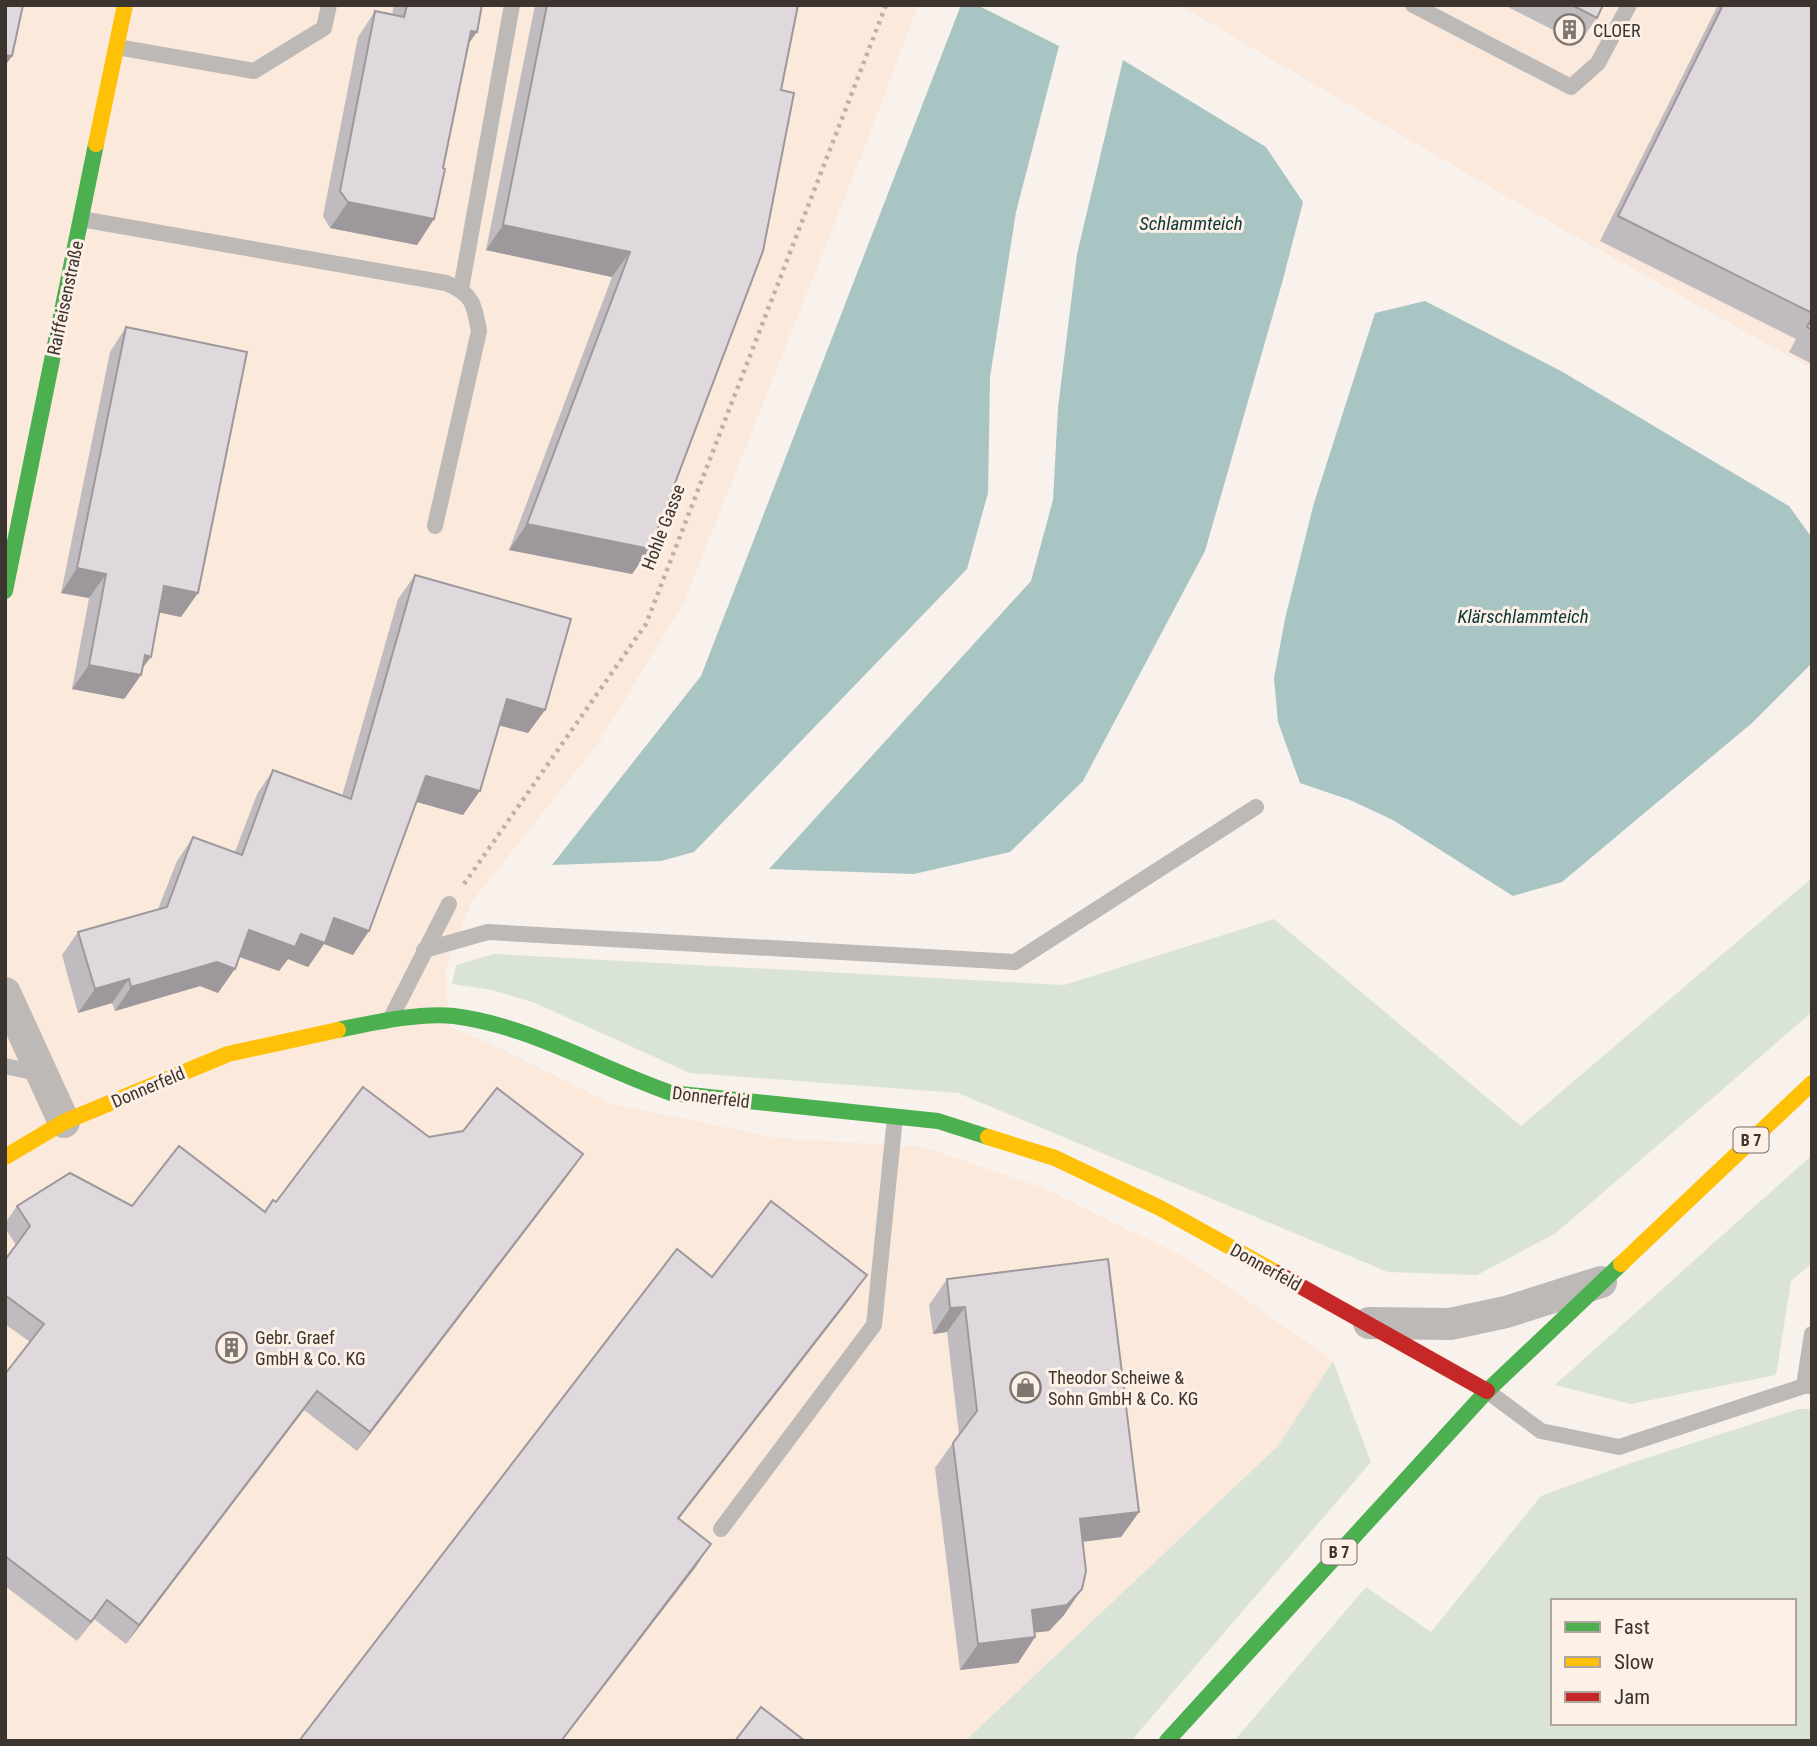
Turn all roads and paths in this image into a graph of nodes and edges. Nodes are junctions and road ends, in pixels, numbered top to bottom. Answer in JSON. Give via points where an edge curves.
{"nodes":[{"id":1,"x":125,"y":5,"type":"edge"},
{"id":2,"x":329,"y":5,"type":"edge"},
{"id":3,"x":512,"y":5,"type":"edge"},
{"id":4,"x":886,"y":5,"type":"edge"},
{"id":5,"x":1413,"y":5,"type":"edge"},
{"id":6,"x":1629,"y":5,"type":"edge"},
{"id":7,"x":117,"y":47,"type":"junction"},
{"id":8,"x":82,"y":219,"type":"junction"},
{"id":9,"x":461,"y":289,"type":"junction"},
{"id":10,"x":435,"y":526,"type":"dead end"},
{"id":11,"x":5,"y":591,"type":"edge"},
{"id":12,"x":1256,"y":807,"type":"dead end"},
{"id":13,"x":449,"y":904,"type":"joint"},
{"id":14,"x":424,"y":950,"type":"junction"},
{"id":15,"x":5,"y":993,"type":"edge"},
{"id":16,"x":391,"y":1019,"type":"junction"},
{"id":17,"x":5,"y":1066,"type":"edge"},
{"id":18,"x":41,"y":1074,"type":"junction"},
{"id":19,"x":1812,"y":1083,"type":"edge"},
{"id":20,"x":895,"y":1117,"type":"junction"},
{"id":21,"x":64,"y":1122,"type":"junction"},
{"id":22,"x":5,"y":1157,"type":"edge"},
{"id":23,"x":1602,"y":1281,"type":"junction"},
{"id":24,"x":1369,"y":1323,"type":"junction"},
{"id":25,"x":1812,"y":1334,"type":"edge"},
{"id":26,"x":1808,"y":1386,"type":"edge"},
{"id":27,"x":1486,"y":1391,"type":"junction"},
{"id":28,"x":721,"y":1529,"type":"dead end"},
{"id":29,"x":1167,"y":1741,"type":"edge"}],
"edges":[{"from":1,"to":7,"type":"street","name":"Raiffeisenstraße"},
{"from":2,"to":7,"type":"lane","via":[[324,28],[254,71]]},
{"from":3,"to":9,"type":"lane"},
{"from":4,"to":13,"type":"path","name":"Hohle Gasse","via":[[646,624]]},
{"from":5,"to":6,"type":"lane","via":[[1571,87],[1598,64]]},
{"from":7,"to":8,"type":"street","name":"Raiffeisenstraße"},
{"from":8,"to":9,"type":"lane"},
{"from":8,"to":11,"type":"street","name":"Raiffeisenstraße"},
{"from":9,"to":10,"type":"lane","via":[[473,302],[479,331]]},
{"from":12,"to":14,"type":"lane","via":[[1015,962],[488,932]]},
{"from":13,"to":14,"type":"lane"},
{"from":14,"to":16,"type":"lane"},
{"from":15,"to":18,"type":"street"},
{"from":16,"to":20,"type":"street","name":"Donnerfeld","via":[[453,1016],[523,1032],[670,1093]]},
{"from":16,"to":21,"type":"street","name":"Donnerfeld","via":[[228,1054]]},
{"from":17,"to":18,"type":"lane"},
{"from":18,"to":21,"type":"street"},
{"from":19,"to":23,"type":"street","number":"B 7"},
{"from":20,"to":24,"type":"street","name":"Donnerfeld","via":[[938,1121],[1055,1158],[1160,1208]]},
{"from":20,"to":28,"type":"lane","via":[[874,1325]]},
{"from":21,"to":22,"type":"street","name":"Donnerfeld"},
{"from":23,"to":24,"type":"street","name":"Donnerfeld","via":[[1506,1312],[1450,1324]]},
{"from":23,"to":27,"type":"street","number":"B 7"},
{"from":24,"to":27,"type":"street","name":"Donnerfeld"},
{"from":25,"to":26,"type":"lane"},
{"from":26,"to":27,"type":"lane","via":[[1619,1447],[1541,1431]]},
{"from":27,"to":29,"type":"street","number":"B 7"}]}
